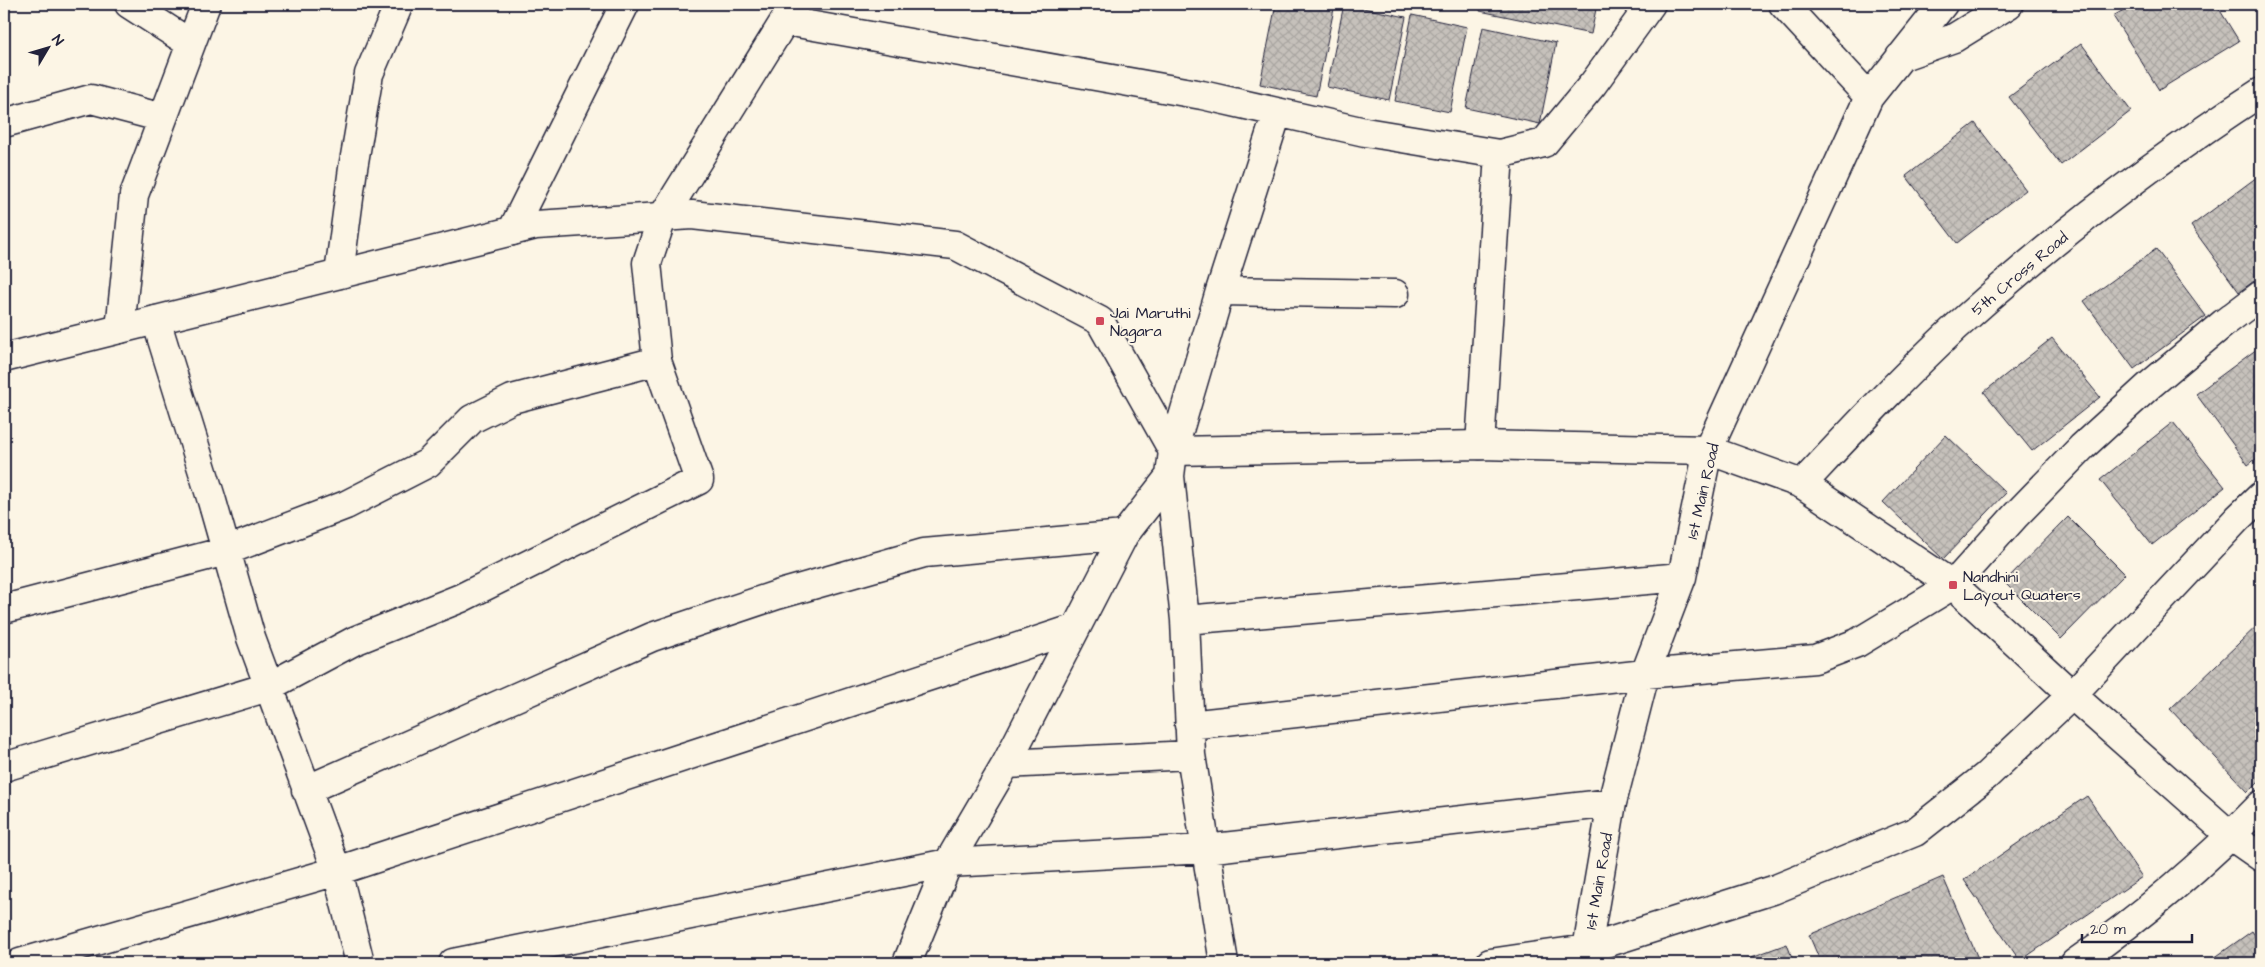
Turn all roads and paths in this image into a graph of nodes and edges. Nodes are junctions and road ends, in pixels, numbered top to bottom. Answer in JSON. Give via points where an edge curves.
{"nodes":[{"id":1,"x":129,"y":4,"type":"edge"},
{"id":2,"x":206,"y":4,"type":"edge"},
{"id":3,"x":399,"y":4,"type":"edge"},
{"id":4,"x":625,"y":4,"type":"edge"},
{"id":5,"x":1651,"y":4,"type":"edge"},
{"id":6,"x":1783,"y":4,"type":"edge"},
{"id":7,"x":1943,"y":4,"type":"edge"},
{"id":8,"x":2009,"y":4,"type":"edge"},
{"id":9,"x":790,"y":12,"type":"edge"},
{"id":10,"x":191,"y":44,"type":"junction"},
{"id":11,"x":1900,"y":57,"type":"junction"},
{"id":12,"x":2261,"y":92,"type":"edge"},
{"id":13,"x":1869,"y":97,"type":"junction"},
{"id":14,"x":1277,"y":113,"type":"junction"},
{"id":15,"x":163,"y":118,"type":"junction"},
{"id":16,"x":4,"y":123,"type":"edge"},
{"id":17,"x":1499,"y":154,"type":"junction"},
{"id":18,"x":662,"y":218,"type":"junction"},
{"id":19,"x":512,"y":231,"type":"junction"},
{"id":20,"x":338,"y":274,"type":"junction"},
{"id":21,"x":1220,"y":291,"type":"junction"},
{"id":22,"x":1395,"y":294,"type":"dead end"},
{"id":23,"x":2261,"y":295,"type":"edge"},
{"id":24,"x":156,"y":320,"type":"junction"},
{"id":25,"x":120,"y":329,"type":"junction"},
{"id":26,"x":4,"y":358,"type":"edge"},
{"id":27,"x":657,"y":361,"type":"junction"},
{"id":28,"x":1480,"y":445,"type":"junction"},
{"id":29,"x":1708,"y":450,"type":"junction"},
{"id":30,"x":1172,"y":463,"type":"junction"},
{"id":31,"x":1802,"y":484,"type":"junction"},
{"id":32,"x":2261,"y":496,"type":"edge"},
{"id":33,"x":1124,"y":535,"type":"junction"},
{"id":34,"x":226,"y":551,"type":"junction"},
{"id":35,"x":1682,"y":577,"type":"junction"},
{"id":36,"x":1953,"y":585,"type":"junction"},
{"id":37,"x":4,"y":609,"type":"edge"},
{"id":38,"x":1185,"y":620,"type":"junction"},
{"id":39,"x":1076,"y":628,"type":"junction"},
{"id":40,"x":1645,"y":674,"type":"junction"},
{"id":41,"x":268,"y":687,"type":"junction"},
{"id":42,"x":2072,"y":695,"type":"junction"},
{"id":43,"x":1189,"y":725,"type":"junction"},
{"id":44,"x":1191,"y":755,"type":"junction"},
{"id":45,"x":1006,"y":764,"type":"junction"},
{"id":46,"x":4,"y":767,"type":"edge"},
{"id":47,"x":306,"y":790,"type":"junction"},
{"id":48,"x":1612,"y":803,"type":"junction"},
{"id":49,"x":2261,"y":804,"type":"edge"},
{"id":50,"x":2231,"y":836,"type":"junction"},
{"id":51,"x":1205,"y":849,"type":"junction"},
{"id":52,"x":2261,"y":857,"type":"edge"},
{"id":53,"x":948,"y":863,"type":"junction"},
{"id":54,"x":337,"y":871,"type":"junction"},
{"id":55,"x":1587,"y":956,"type":"edge"},
{"id":56,"x":20,"y":963,"type":"edge"},
{"id":57,"x":360,"y":963,"type":"edge"},
{"id":58,"x":453,"y":963,"type":"edge"},
{"id":59,"x":907,"y":963,"type":"edge"},
{"id":60,"x":1224,"y":963,"type":"edge"},
{"id":61,"x":1490,"y":963,"type":"edge"},
{"id":62,"x":2075,"y":963,"type":"edge"}],
"edges":[{"from":1,"to":10,"type":"street"},
{"from":2,"to":10,"type":"street"},
{"from":3,"to":20,"type":"street","via":[[369,74]]},
{"from":4,"to":19,"type":"street"},
{"from":5,"to":17,"type":"street","via":[[1593,84],[1544,143]]},
{"from":6,"to":13,"type":"street"},
{"from":7,"to":11,"type":"street","name":"1st Main Road"},
{"from":8,"to":11,"type":"street","via":[[1954,38]]},
{"from":9,"to":14,"type":"street"},
{"from":9,"to":18,"type":"street"},
{"from":10,"to":15,"type":"street"},
{"from":11,"to":13,"type":"street","name":"1st Main Road"},
{"from":12,"to":31,"type":"street","name":"5th Cross Road","via":[[2123,188],[2037,256],[1948,335]]},
{"from":13,"to":29,"type":"street","name":"1st Main Road"},
{"from":14,"to":17,"type":"street","via":[[1365,132]]},
{"from":14,"to":21,"type":"street"},
{"from":15,"to":16,"type":"street","via":[[91,99]]},
{"from":15,"to":25,"type":"street","via":[[134,195]]},
{"from":17,"to":28,"type":"street"},
{"from":18,"to":19,"type":"street","via":[[536,225]]},
{"from":18,"to":27,"type":"street","via":[[647,263]]},
{"from":18,"to":30,"type":"street","via":[[692,215],[955,245],[1100,321]]},
{"from":19,"to":20,"type":"street"},
{"from":20,"to":24,"type":"street"},
{"from":21,"to":22,"type":"street"},
{"from":21,"to":30,"type":"street"},
{"from":23,"to":36,"type":"street","via":[[2151,384],[2082,447]]},
{"from":24,"to":25,"type":"street"},
{"from":24,"to":34,"type":"street"},
{"from":25,"to":26,"type":"street"},
{"from":27,"to":34,"type":"street","via":[[512,399],[472,419],[428,463],[346,505]]},
{"from":27,"to":41,"type":"street","via":[[699,480],[461,598],[354,641]]},
{"from":28,"to":29,"type":"street"},
{"from":28,"to":30,"type":"street"},
{"from":29,"to":31,"type":"street"},
{"from":29,"to":35,"type":"street","name":"1st Main Road"},
{"from":30,"to":33,"type":"street"},
{"from":30,"to":38,"type":"street"},
{"from":31,"to":36,"type":"street"},
{"from":32,"to":42,"type":"street"},
{"from":33,"to":39,"type":"street"},
{"from":33,"to":47,"type":"street","via":[[924,553],[777,595],[652,637]]},
{"from":34,"to":37,"type":"street"},
{"from":34,"to":41,"type":"street"},
{"from":35,"to":38,"type":"street"},
{"from":35,"to":40,"type":"street","name":"1st Main Road"},
{"from":36,"to":40,"type":"street","via":[[1858,643],[1815,659]]},
{"from":36,"to":42,"type":"street"},
{"from":38,"to":43,"type":"street"},
{"from":39,"to":45,"type":"street"},
{"from":39,"to":54,"type":"street"},
{"from":40,"to":43,"type":"street"},
{"from":40,"to":48,"type":"street","name":"1st Main Road"},
{"from":41,"to":46,"type":"street"},
{"from":41,"to":47,"type":"street"},
{"from":42,"to":50,"type":"street"},
{"from":42,"to":55,"type":"street","via":[[1986,776],[1915,832],[1773,890]]},
{"from":43,"to":44,"type":"street"},
{"from":44,"to":45,"type":"street"},
{"from":44,"to":51,"type":"street"},
{"from":45,"to":53,"type":"street"},
{"from":47,"to":54,"type":"street"},
{"from":48,"to":51,"type":"street"},
{"from":48,"to":55,"type":"street","name":"1st Main Road"},
{"from":49,"to":50,"type":"street"},
{"from":50,"to":52,"type":"street"},
{"from":50,"to":62,"type":"street","via":[[2174,889]]},
{"from":51,"to":53,"type":"street"},
{"from":51,"to":60,"type":"street"},
{"from":53,"to":58,"type":"street"},
{"from":53,"to":59,"type":"street"},
{"from":54,"to":56,"type":"street"},
{"from":54,"to":57,"type":"street"},
{"from":55,"to":61,"type":"street"}]}
